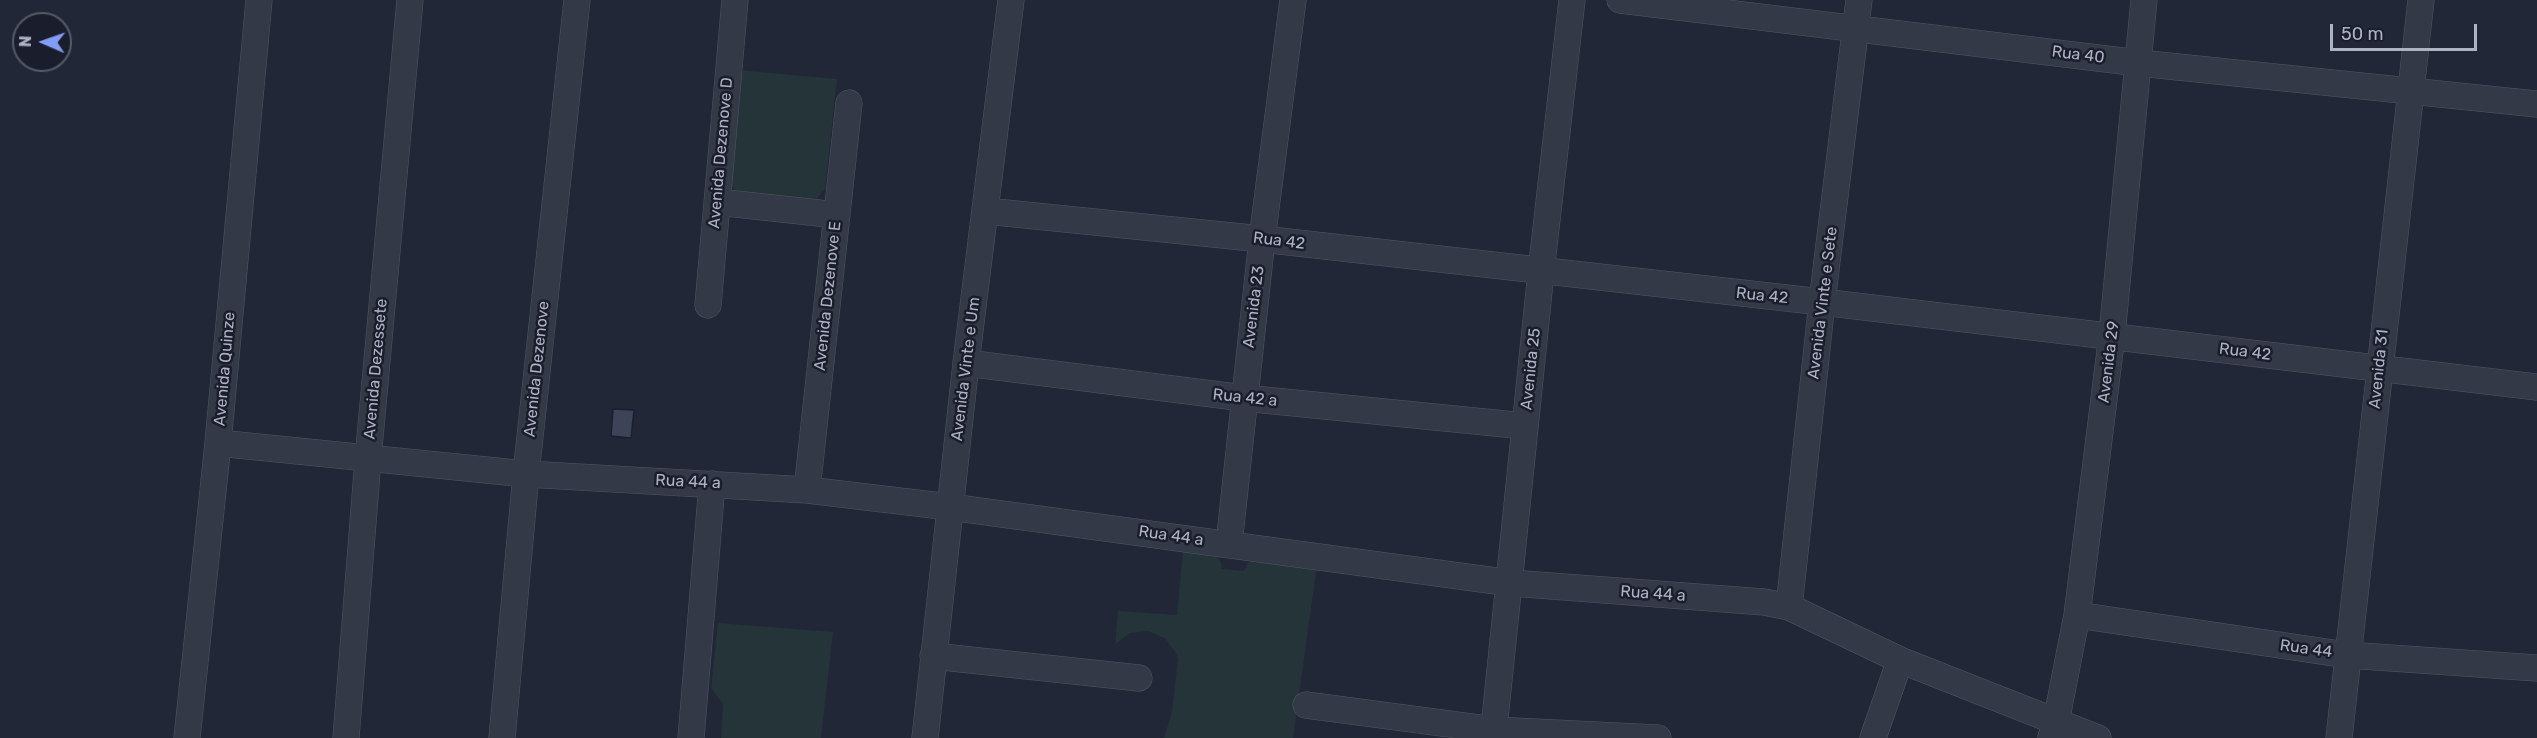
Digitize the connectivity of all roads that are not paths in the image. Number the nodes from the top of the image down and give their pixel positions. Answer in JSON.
{"nodes":[{"id":1,"x":259,"y":0,"type":"edge"},
{"id":2,"x":410,"y":0,"type":"edge"},
{"id":3,"x":577,"y":0,"type":"edge"},
{"id":4,"x":735,"y":0,"type":"edge"},
{"id":5,"x":1011,"y":0,"type":"edge"},
{"id":6,"x":1293,"y":0,"type":"edge"},
{"id":7,"x":1572,"y":0,"type":"edge"},
{"id":8,"x":1620,"y":0,"type":"edge"},
{"id":9,"x":1859,"y":0,"type":"edge"},
{"id":10,"x":2144,"y":0,"type":"edge"},
{"id":11,"x":2421,"y":0,"type":"edge"},
{"id":12,"x":1856,"y":27,"type":"junction"},
{"id":13,"x":2139,"y":63,"type":"junction"},
{"id":14,"x":2410,"y":91,"type":"junction"},
{"id":15,"x":849,"y":103,"type":"dead end"},
{"id":16,"x":2537,"y":104,"type":"edge"},
{"id":17,"x":717,"y":202,"type":"junction"},
{"id":18,"x":986,"y":211,"type":"junction"},
{"id":19,"x":837,"y":215,"type":"junction"},
{"id":20,"x":1262,"y":239,"type":"junction"},
{"id":21,"x":1541,"y":272,"type":"junction"},
{"id":22,"x":1822,"y":302,"type":"junction"},
{"id":23,"x":708,"y":305,"type":"dead end"},
{"id":24,"x":2112,"y":335,"type":"junction"},
{"id":25,"x":966,"y":363,"type":"junction"},
{"id":26,"x":2378,"y":370,"type":"junction"},
{"id":27,"x":2537,"y":387,"type":"edge"},
{"id":28,"x":1244,"y":398,"type":"junction"},
{"id":29,"x":1525,"y":426,"type":"junction"},
{"id":30,"x":218,"y":442,"type":"junction"},
{"id":31,"x":368,"y":459,"type":"junction"},
{"id":32,"x":526,"y":474,"type":"junction"},
{"id":33,"x":712,"y":484,"type":"junction"},
{"id":34,"x":807,"y":490,"type":"junction"},
{"id":35,"x":950,"y":507,"type":"junction"},
{"id":36,"x":1229,"y":544,"type":"junction"},
{"id":37,"x":1511,"y":583,"type":"junction"},
{"id":38,"x":1790,"y":607,"type":"junction"},
{"id":39,"x":2077,"y":615,"type":"junction"},
{"id":40,"x":2347,"y":655,"type":"junction"},
{"id":41,"x":933,"y":656,"type":"junction"},
{"id":42,"x":1900,"y":660,"type":"junction"},
{"id":43,"x":2537,"y":668,"type":"edge"},
{"id":44,"x":1139,"y":678,"type":"dead end"},
{"id":45,"x":1306,"y":705,"type":"dead end"},
{"id":46,"x":2053,"y":730,"type":"edge"},
{"id":47,"x":1494,"y":734,"type":"edge"},
{"id":48,"x":187,"y":738,"type":"edge"},
{"id":49,"x":346,"y":738,"type":"edge"},
{"id":50,"x":502,"y":738,"type":"edge"},
{"id":51,"x":691,"y":738,"type":"edge"},
{"id":52,"x":925,"y":738,"type":"edge"},
{"id":53,"x":1658,"y":738,"type":"edge"},
{"id":54,"x":1873,"y":738,"type":"edge"},
{"id":55,"x":2098,"y":738,"type":"edge"},
{"id":56,"x":2339,"y":738,"type":"edge"}],
"edges":[{"from":1,"to":30,"type":"street","name":"Avenida Quinze"},
{"from":2,"to":31,"type":"street","name":"Avenida Dezessete"},
{"from":3,"to":32,"type":"street","name":"Avenida Dezenove"},
{"from":4,"to":17,"type":"street","name":"Avenida Dezenove D"},
{"from":5,"to":18,"type":"street","name":"Avenida Vinte e Um"},
{"from":6,"to":20,"type":"street","name":"Avenida 23"},
{"from":7,"to":21,"type":"street","name":"Avenida 25"},
{"from":8,"to":12,"type":"street","name":"Rua 40"},
{"from":9,"to":12,"type":"street","name":"Avenida Vinte e Sete"},
{"from":10,"to":13,"type":"street","name":"Avenida 29"},
{"from":11,"to":14,"type":"street","name":"Avenida 31"},
{"from":12,"to":13,"type":"street","name":"Rua 40"},
{"from":12,"to":22,"type":"street","name":"Avenida Vinte e Sete"},
{"from":13,"to":14,"type":"street","name":"Rua 40"},
{"from":13,"to":24,"type":"street","name":"Avenida 29"},
{"from":14,"to":16,"type":"street","name":"Rua 40"},
{"from":14,"to":26,"type":"street","name":"Avenida 31"},
{"from":15,"to":19,"type":"street","name":"Avenida Dezenove E"},
{"from":17,"to":19,"type":"street"},
{"from":17,"to":23,"type":"street","name":"Avenida Dezenove D"},
{"from":18,"to":20,"type":"street","name":"Rua 42"},
{"from":18,"to":25,"type":"street","name":"Avenida Vinte e Um"},
{"from":19,"to":34,"type":"street","name":"Avenida Dezenove E"},
{"from":20,"to":21,"type":"street","name":"Rua 42"},
{"from":20,"to":28,"type":"street","name":"Avenida 23"},
{"from":21,"to":22,"type":"street","name":"Rua 42"},
{"from":21,"to":29,"type":"street","name":"Avenida 25"},
{"from":22,"to":24,"type":"street","name":"Rua 42"},
{"from":22,"to":38,"type":"street","name":"Avenida Vinte e Sete"},
{"from":24,"to":26,"type":"street","name":"Rua 42"},
{"from":24,"to":39,"type":"street","name":"Avenida 29"},
{"from":25,"to":28,"type":"street","name":"Rua 42 a"},
{"from":25,"to":35,"type":"street","name":"Avenida Vinte e Um"},
{"from":26,"to":27,"type":"street","name":"Rua 42"},
{"from":26,"to":40,"type":"street","name":"Avenida 31"},
{"from":28,"to":29,"type":"street","name":"Rua 42 a"},
{"from":28,"to":36,"type":"street","name":"Avenida 23"},
{"from":29,"to":37,"type":"street","name":"Avenida 25"},
{"from":30,"to":31,"type":"street","name":"Rua 44 a"},
{"from":30,"to":48,"type":"street","name":"Avenida Quinze"},
{"from":31,"to":32,"type":"street","name":"Rua 44 a"},
{"from":31,"to":49,"type":"street","name":"Avenida Dezessete"},
{"from":32,"to":33,"type":"street","name":"Rua 44 a"},
{"from":32,"to":50,"type":"street","name":"Avenida Dezenove"},
{"from":33,"to":34,"type":"street","name":"Rua 44 a"},
{"from":33,"to":51,"type":"street"},
{"from":34,"to":35,"type":"street","name":"Rua 44 a"},
{"from":35,"to":36,"type":"street","name":"Rua 44 a"},
{"from":35,"to":41,"type":"street","name":"Avenida Vinte e Um"},
{"from":36,"to":37,"type":"street","name":"Rua 44 a"},
{"from":37,"to":38,"type":"street","name":"Rua 44 a"},
{"from":37,"to":47,"type":"street","name":"Avenida 25"},
{"from":38,"to":42,"type":"street","name":"Rua 44 a"},
{"from":39,"to":40,"type":"street","name":"Rua 44"},
{"from":39,"to":46,"type":"street","name":"Avenida 29"},
{"from":40,"to":43,"type":"street","name":"Rua 44"},
{"from":40,"to":56,"type":"street","name":"Avenida 31"},
{"from":41,"to":44,"type":"street"},
{"from":41,"to":52,"type":"street","name":"Avenida Vinte e Um"},
{"from":42,"to":46,"type":"street","name":"Rua 44 a"},
{"from":42,"to":54,"type":"street"},
{"from":45,"to":47,"type":"street"},
{"from":46,"to":55,"type":"street","name":"Rua 44 a"},
{"from":47,"to":53,"type":"street"}]}
